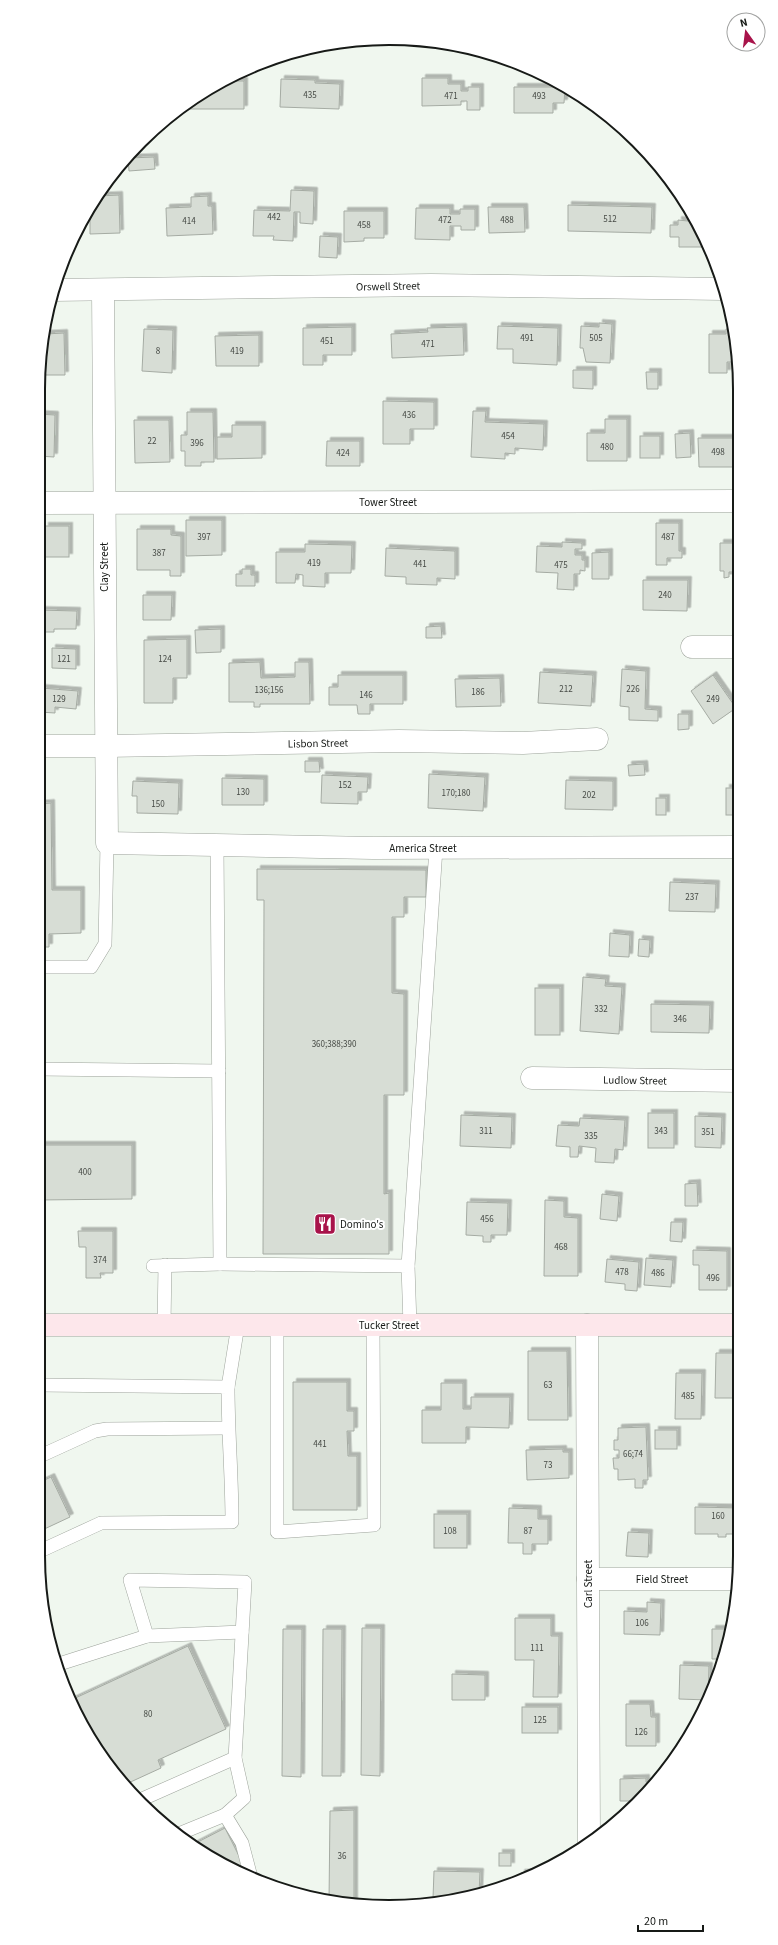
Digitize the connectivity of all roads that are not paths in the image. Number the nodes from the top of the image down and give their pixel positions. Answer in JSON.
{"nodes":[{"id":1,"x":718,"y":289,"type":"edge"},
{"id":2,"x":60,"y":290,"type":"edge"},
{"id":3,"x":103,"y":290,"type":"junction"},
{"id":4,"x":733,"y":501,"type":"edge"},
{"id":5,"x":45,"y":502,"type":"edge"},
{"id":6,"x":104,"y":502,"type":"junction"},
{"id":7,"x":692,"y":647,"type":"dead end"},
{"id":8,"x":733,"y":647,"type":"edge"},
{"id":9,"x":597,"y":739,"type":"dead end"},
{"id":10,"x":45,"y":746,"type":"edge"},
{"id":11,"x":105,"y":746,"type":"junction"},
{"id":12,"x":107,"y":843,"type":"junction"},
{"id":13,"x":217,"y":845,"type":"junction"},
{"id":14,"x":733,"y":847,"type":"edge"},
{"id":15,"x":436,"y":848,"type":"junction"},
{"id":16,"x":45,"y":967,"type":"edge"},
{"id":17,"x":45,"y":1069,"type":"edge"},
{"id":18,"x":219,"y":1071,"type":"junction"},
{"id":19,"x":532,"y":1078,"type":"dead end"},
{"id":20,"x":733,"y":1081,"type":"edge"},
{"id":21,"x":220,"y":1264,"type":"junction"},
{"id":22,"x":408,"y":1266,"type":"junction"},
{"id":23,"x":45,"y":1325,"type":"edge"},
{"id":24,"x":164,"y":1325,"type":"junction"},
{"id":25,"x":238,"y":1325,"type":"junction"},
{"id":26,"x":277,"y":1325,"type":"junction"},
{"id":27,"x":373,"y":1325,"type":"junction"},
{"id":28,"x":410,"y":1325,"type":"junction"},
{"id":29,"x":587,"y":1325,"type":"junction"},
{"id":30,"x":733,"y":1325,"type":"edge"},
{"id":31,"x":45,"y":1385,"type":"edge"},
{"id":32,"x":228,"y":1387,"type":"junction"},
{"id":33,"x":228,"y":1428,"type":"junction"},
{"id":34,"x":45,"y":1454,"type":"edge"},
{"id":35,"x":45,"y":1549,"type":"edge"},
{"id":36,"x":588,"y":1579,"type":"junction"},
{"id":37,"x":732,"y":1579,"type":"edge"},
{"id":38,"x":242,"y":1632,"type":"junction"},
{"id":39,"x":147,"y":1636,"type":"junction"},
{"id":40,"x":62,"y":1663,"type":"edge"},
{"id":41,"x":235,"y":1758,"type":"junction"},
{"id":42,"x":145,"y":1798,"type":"edge"},
{"id":43,"x":225,"y":1815,"type":"junction"},
{"id":44,"x":184,"y":1832,"type":"edge"},
{"id":45,"x":594,"y":1832,"type":"edge"},
{"id":46,"x":249,"y":1871,"type":"edge"}],
"edges":[{"from":1,"to":3,"type":"street","name":"Orswell Street"},
{"from":2,"to":3,"type":"street","name":"Orswell Street"},
{"from":3,"to":6,"type":"street","name":"Clay Street"},
{"from":4,"to":6,"type":"street","name":"Tower Street"},
{"from":5,"to":6,"type":"street","name":"Tower Street"},
{"from":6,"to":11,"type":"street","name":"Clay Street"},
{"from":7,"to":8,"type":"street"},
{"from":9,"to":11,"type":"street","name":"Lisbon Street"},
{"from":10,"to":11,"type":"street","name":"Lisbon Street"},
{"from":11,"to":12,"type":"street","name":"Clay Street"},
{"from":12,"to":13,"type":"street","name":"America Street"},
{"from":12,"to":16,"type":"lane"},
{"from":13,"to":15,"type":"street","name":"America Street"},
{"from":13,"to":18,"type":"lane"},
{"from":14,"to":15,"type":"street","name":"America Street"},
{"from":15,"to":22,"type":"lane"},
{"from":17,"to":18,"type":"lane"},
{"from":18,"to":21,"type":"lane"},
{"from":19,"to":20,"type":"street","name":"Ludlow Street"},
{"from":21,"to":22,"type":"lane"},
{"from":21,"to":24,"type":"lane"},
{"from":22,"to":28,"type":"lane"},
{"from":23,"to":24,"type":"street","name":"Tucker Street"},
{"from":24,"to":25,"type":"street","name":"Tucker Street"},
{"from":25,"to":26,"type":"street","name":"Tucker Street"},
{"from":25,"to":32,"type":"lane"},
{"from":26,"to":27,"type":"street","name":"Tucker Street"},
{"from":26,"to":27,"type":"lane"},
{"from":27,"to":28,"type":"street","name":"Tucker Street"},
{"from":28,"to":29,"type":"street","name":"Tucker Street"},
{"from":29,"to":30,"type":"street","name":"Tucker Street"},
{"from":29,"to":36,"type":"street","name":"Carl Street"},
{"from":31,"to":32,"type":"lane"},
{"from":32,"to":33,"type":"lane"},
{"from":33,"to":34,"type":"lane"},
{"from":33,"to":35,"type":"lane"},
{"from":36,"to":37,"type":"street","name":"Field Street"},
{"from":36,"to":45,"type":"street","name":"Carl Street"},
{"from":38,"to":39,"type":"lane"},
{"from":38,"to":39,"type":"lane"},
{"from":38,"to":41,"type":"lane"},
{"from":39,"to":40,"type":"lane"},
{"from":41,"to":42,"type":"lane"},
{"from":41,"to":43,"type":"lane"},
{"from":43,"to":44,"type":"lane"},
{"from":43,"to":46,"type":"lane"}]}
